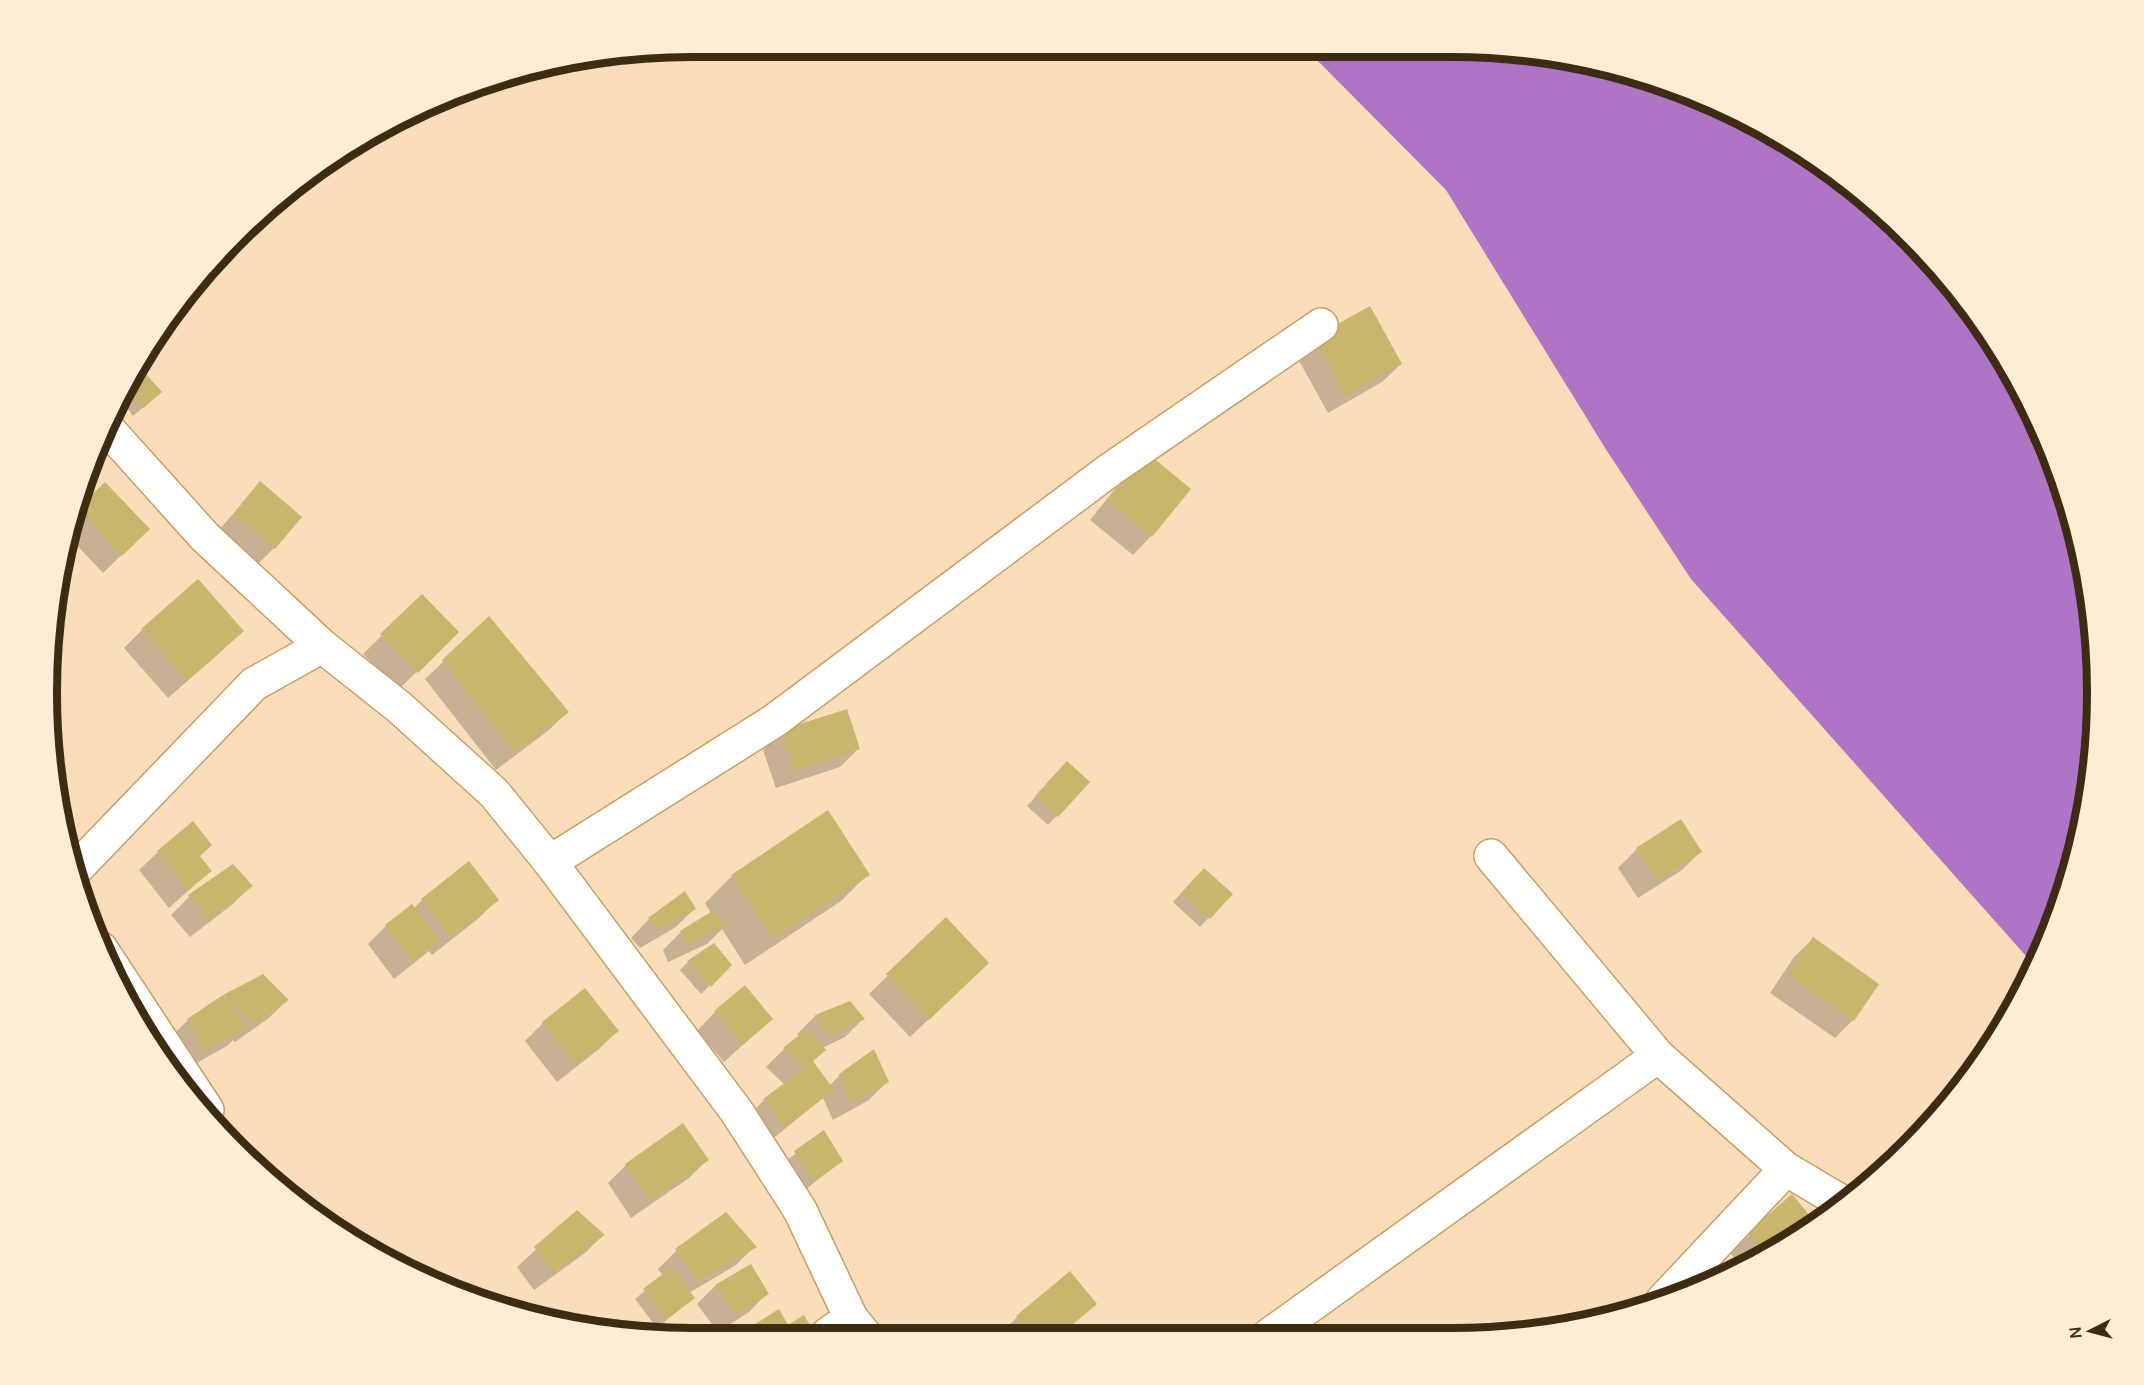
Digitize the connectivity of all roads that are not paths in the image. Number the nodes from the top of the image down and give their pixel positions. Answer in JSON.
{"nodes":[{"id":1,"x":1322,"y":325,"type":"dead end"},
{"id":2,"x":112,"y":434,"type":"edge"},
{"id":3,"x":322,"y":646,"type":"junction"},
{"id":4,"x":1491,"y":856,"type":"dead end"},
{"id":5,"x":550,"y":862,"type":"junction"},
{"id":6,"x":81,"y":864,"type":"edge"},
{"id":7,"x":153,"y":1028,"type":"edge"},
{"id":8,"x":1658,"y":1056,"type":"junction"},
{"id":9,"x":173,"y":1059,"type":"edge"},
{"id":10,"x":1786,"y":1169,"type":"junction"},
{"id":11,"x":1836,"y":1199,"type":"edge"},
{"id":12,"x":1674,"y":1288,"type":"edge"},
{"id":13,"x":848,"y":1328,"type":"edge"},
{"id":14,"x":1279,"y":1328,"type":"edge"}],
"edges":[{"from":1,"to":5,"type":"street"},
{"from":2,"to":3,"type":"street"},
{"from":3,"to":5,"type":"street"},
{"from":3,"to":6,"type":"street"},
{"from":4,"to":8,"type":"street"},
{"from":5,"to":13,"type":"street"},
{"from":7,"to":9,"type":"street"},
{"from":8,"to":10,"type":"street"},
{"from":8,"to":14,"type":"street"},
{"from":10,"to":11,"type":"street"},
{"from":10,"to":12,"type":"street"}]}
